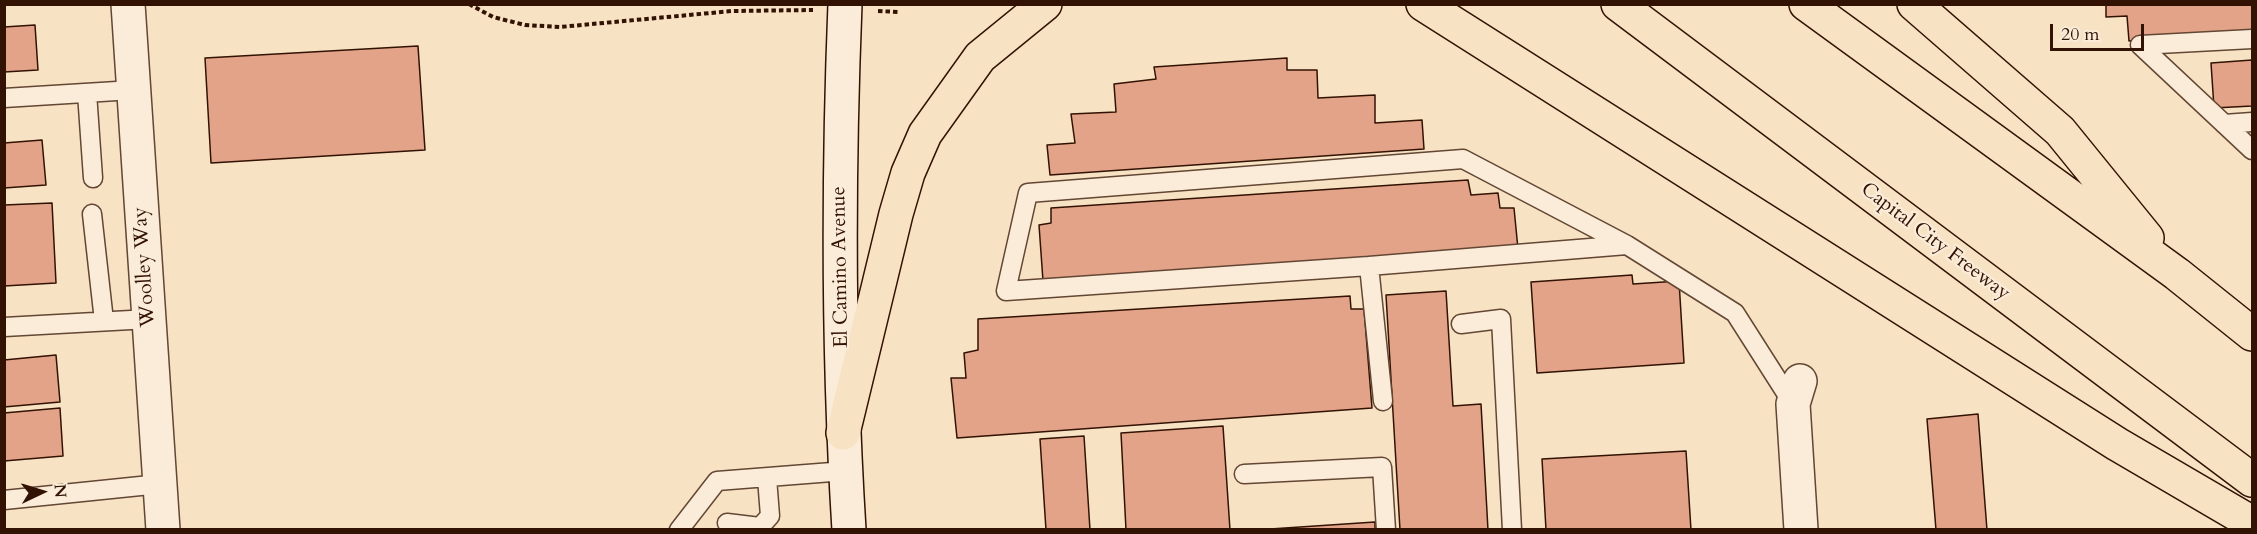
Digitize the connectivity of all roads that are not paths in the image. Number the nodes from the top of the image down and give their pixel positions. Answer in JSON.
{"nodes":[{"id":1,"x":128,"y":4,"type":"edge"},
{"id":2,"x":1045,"y":4,"type":"edge"},
{"id":3,"x":1423,"y":4,"type":"edge"},
{"id":4,"x":1618,"y":4,"type":"edge"},
{"id":5,"x":1806,"y":4,"type":"edge"},
{"id":6,"x":1914,"y":4,"type":"edge"},
{"id":7,"x":845,"y":8,"type":"edge"},
{"id":8,"x":2253,"y":39,"type":"edge"},
{"id":9,"x":133,"y":90,"type":"junction"},
{"id":10,"x":87,"y":93,"type":"junction"},
{"id":11,"x":4,"y":98,"type":"edge"},
{"id":12,"x":2253,"y":122,"type":"edge"},
{"id":13,"x":2224,"y":124,"type":"junction"},
{"id":14,"x":2253,"y":150,"type":"edge"},
{"id":15,"x":93,"y":178,"type":"dead end"},
{"id":16,"x":92,"y":214,"type":"dead end"},
{"id":17,"x":1627,"y":245,"type":"junction"},
{"id":18,"x":1369,"y":266,"type":"junction"},
{"id":19,"x":2177,"y":274,"type":"junction"},
{"id":20,"x":149,"y":319,"type":"junction"},
{"id":21,"x":104,"y":321,"type":"junction"},
{"id":22,"x":1461,"y":324,"type":"dead end"},
{"id":23,"x":4,"y":327,"type":"edge"},
{"id":24,"x":2253,"y":334,"type":"edge"},
{"id":25,"x":1796,"y":392,"type":"joint"},
{"id":26,"x":1383,"y":401,"type":"dead end"},
{"id":27,"x":843,"y":433,"type":"junction"},
{"id":28,"x":845,"y":471,"type":"junction"},
{"id":29,"x":1244,"y":474,"type":"dead end"},
{"id":30,"x":767,"y":478,"type":"junction"},
{"id":31,"x":2253,"y":480,"type":"edge"},
{"id":32,"x":160,"y":484,"type":"junction"},
{"id":33,"x":4,"y":500,"type":"edge"},
{"id":34,"x":727,"y":523,"type":"dead end"},
{"id":35,"x":2253,"y":523,"type":"edge"},
{"id":36,"x":760,"y":529,"type":"edge"},
{"id":37,"x":164,"y":530,"type":"edge"},
{"id":38,"x":679,"y":530,"type":"edge"},
{"id":39,"x":849,"y":530,"type":"edge"},
{"id":40,"x":1386,"y":530,"type":"edge"},
{"id":41,"x":1512,"y":530,"type":"edge"},
{"id":42,"x":1801,"y":530,"type":"edge"}],
"edges":[{"from":1,"to":9,"type":"street","name":"Woolley Way"},
{"from":2,"to":27,"type":"highway"},
{"from":3,"to":35,"type":"highway"},
{"from":4,"to":31,"type":"highway","name":"Capital City Freeway"},
{"from":5,"to":19,"type":"highway"},
{"from":6,"to":19,"type":"highway"},
{"from":7,"to":27,"type":"street","name":"El Camino Avenue"},
{"from":8,"to":13,"type":"lane"},
{"from":9,"to":10,"type":"lane"},
{"from":9,"to":20,"type":"street","name":"Woolley Way"},
{"from":10,"to":11,"type":"lane"},
{"from":10,"to":15,"type":"lane"},
{"from":12,"to":13,"type":"lane"},
{"from":13,"to":14,"type":"lane"},
{"from":16,"to":21,"type":"lane"},
{"from":17,"to":18,"type":"lane"},
{"from":17,"to":18,"type":"lane"},
{"from":17,"to":25,"type":"lane"},
{"from":18,"to":26,"type":"lane"},
{"from":19,"to":24,"type":"highway"},
{"from":20,"to":21,"type":"lane"},
{"from":20,"to":32,"type":"street","name":"Woolley Way"},
{"from":21,"to":23,"type":"lane"},
{"from":22,"to":41,"type":"lane"},
{"from":25,"to":42,"type":"street"},
{"from":27,"to":28,"type":"street","name":"El Camino Avenue"},
{"from":28,"to":30,"type":"lane"},
{"from":28,"to":39,"type":"street","name":"El Camino Avenue"},
{"from":29,"to":40,"type":"lane"},
{"from":30,"to":36,"type":"lane"},
{"from":30,"to":38,"type":"lane"},
{"from":32,"to":33,"type":"lane"},
{"from":32,"to":37,"type":"street","name":"Woolley Way"},
{"from":34,"to":36,"type":"lane"}]}
